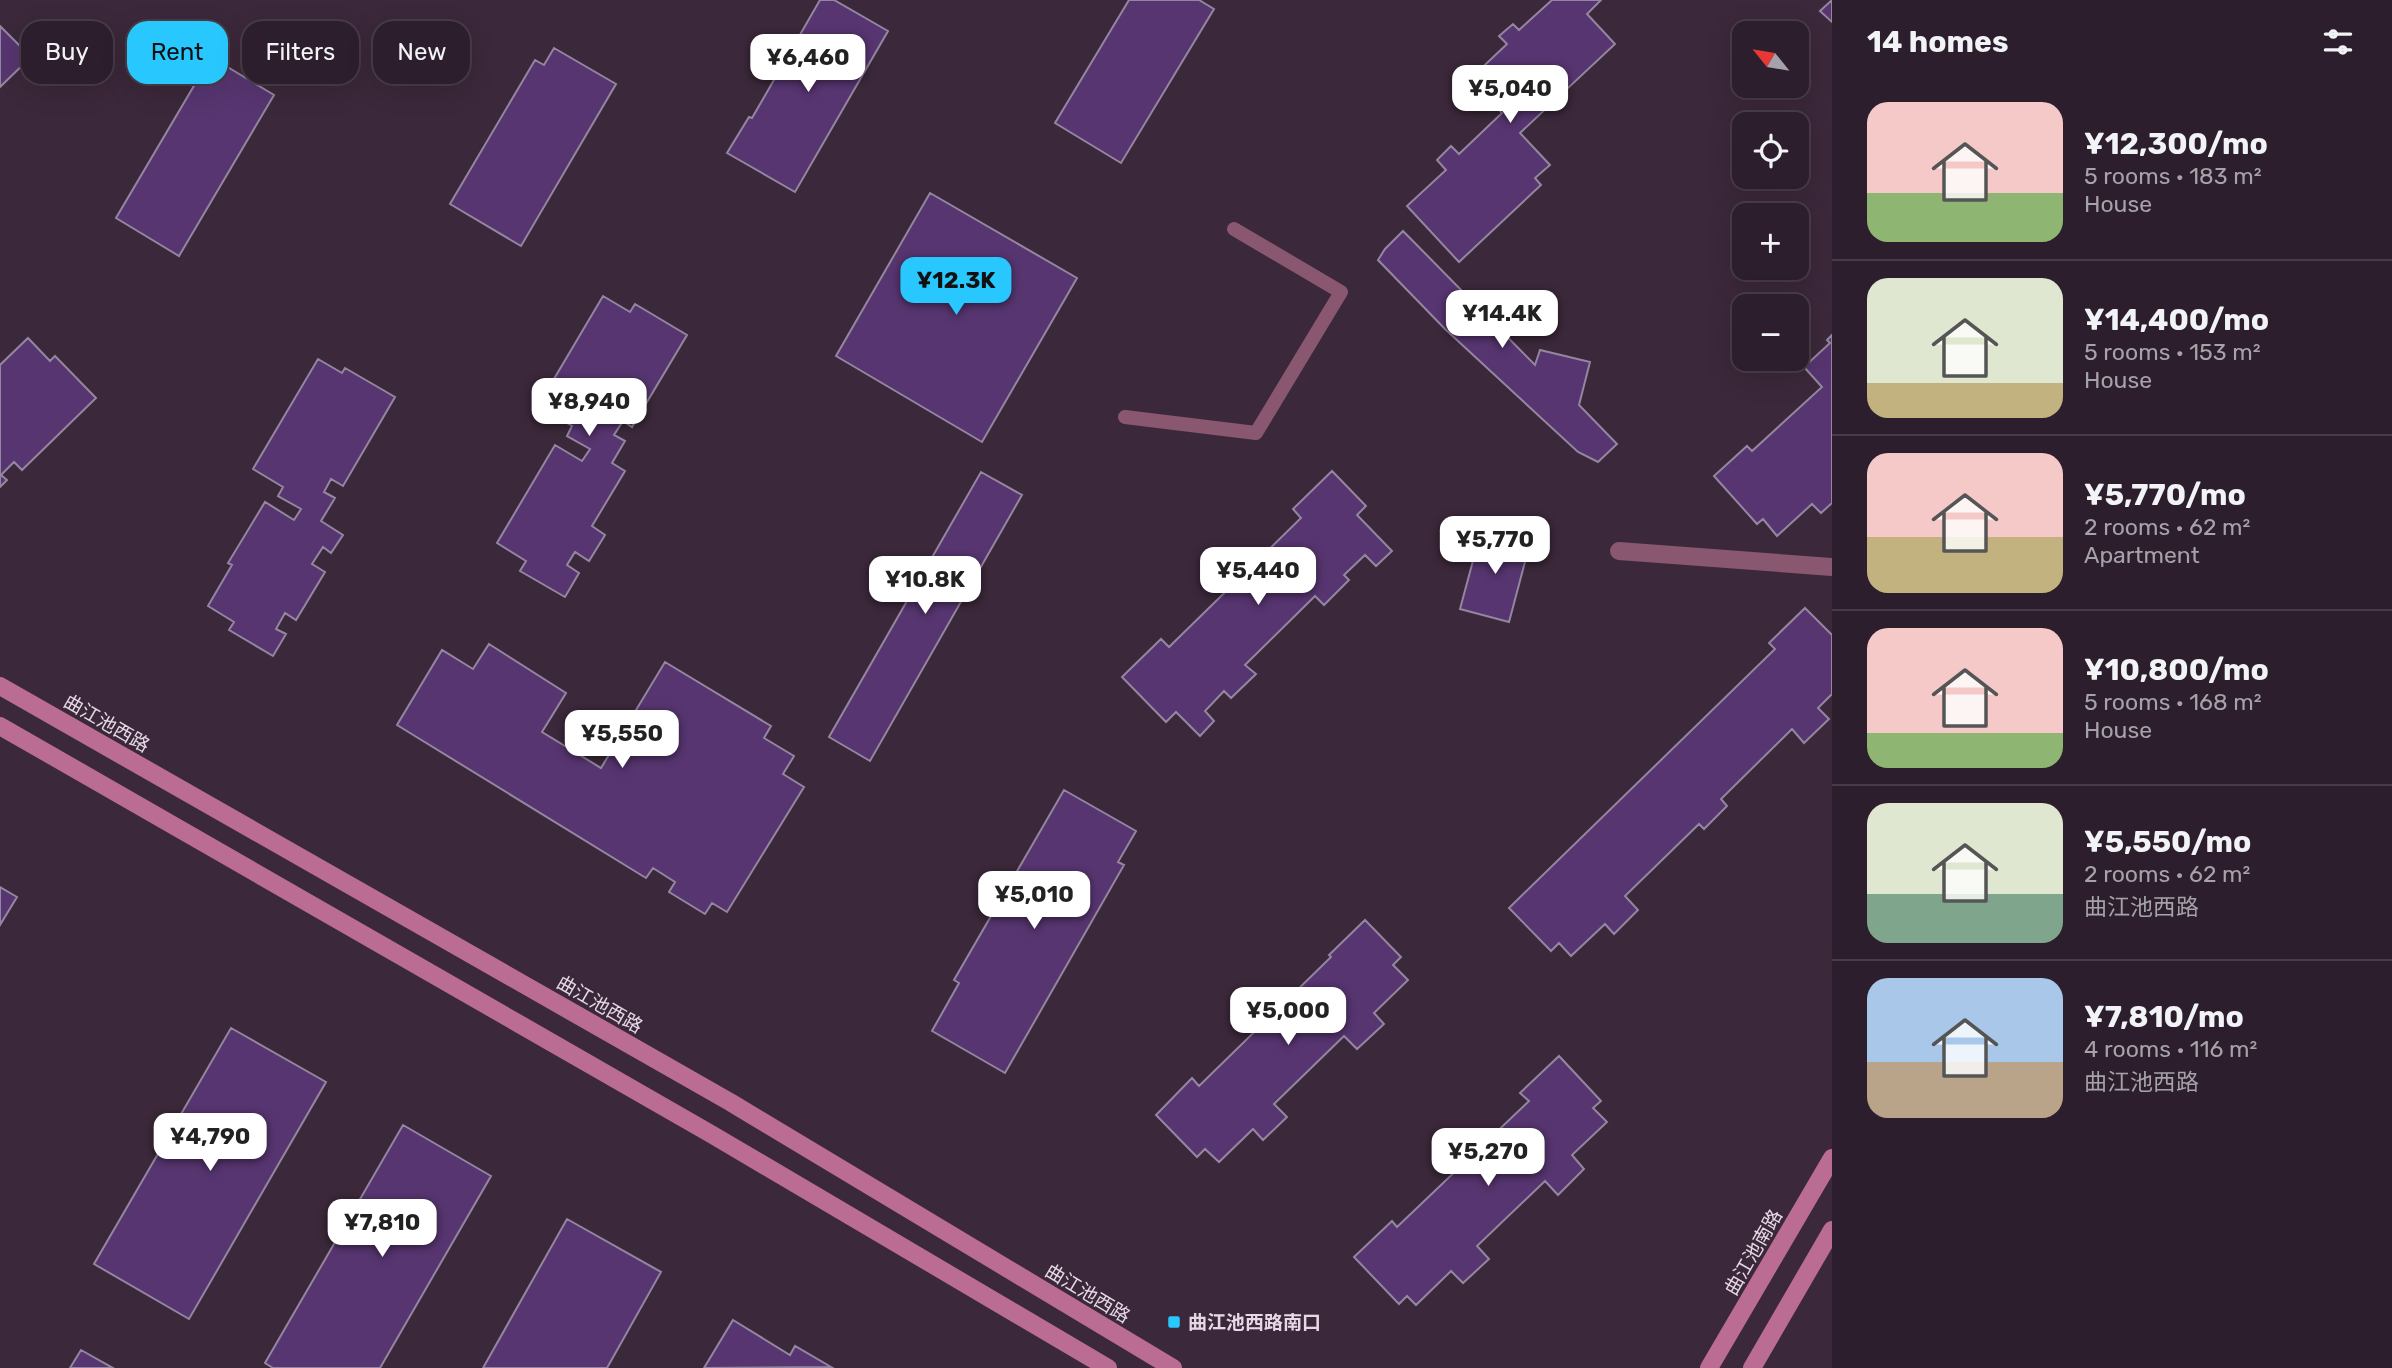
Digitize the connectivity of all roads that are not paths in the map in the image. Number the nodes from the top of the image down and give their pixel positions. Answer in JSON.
{"nodes":[{"id":1,"x":1234,"y":229,"type":"dead end"},
{"id":2,"x":1125,"y":417,"type":"dead end"},
{"id":3,"x":1619,"y":551,"type":"dead end"},
{"id":4,"x":1832,"y":567,"type":"edge"},
{"id":5,"x":0,"y":687,"type":"edge"},
{"id":6,"x":0,"y":726,"type":"edge"},
{"id":7,"x":1832,"y":1158,"type":"edge"},
{"id":8,"x":1832,"y":1230,"type":"edge"},
{"id":9,"x":1108,"y":1368,"type":"edge"},
{"id":10,"x":1173,"y":1368,"type":"edge"},
{"id":11,"x":1709,"y":1368,"type":"edge"},
{"id":12,"x":1752,"y":1368,"type":"edge"}],
"edges":[{"from":1,"to":2,"type":"lane"},
{"from":3,"to":4,"type":"street"},
{"from":5,"to":10,"type":"street","name":"曲江池西路"},
{"from":6,"to":9,"type":"street"},
{"from":7,"to":11,"type":"street","name":"曲江池南路"},
{"from":8,"to":12,"type":"street"}]}
